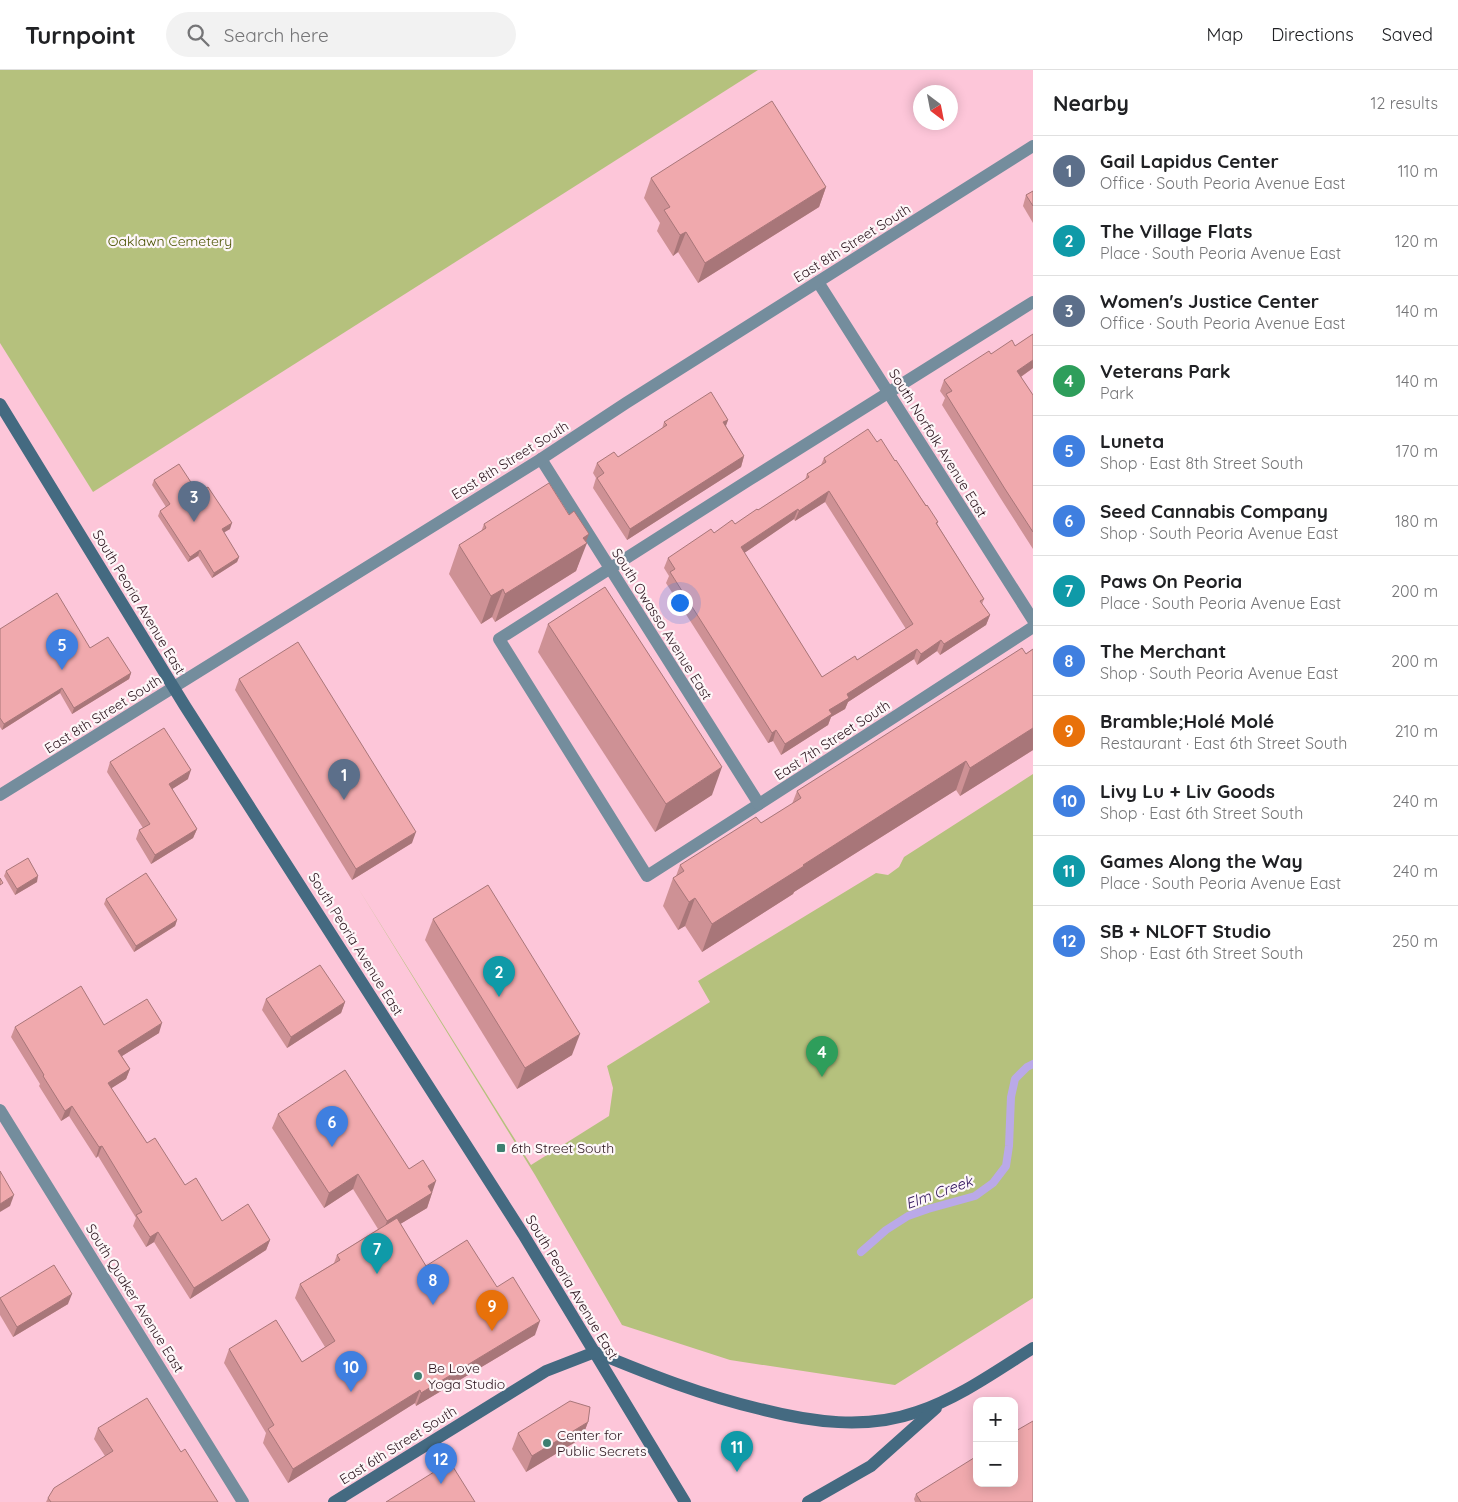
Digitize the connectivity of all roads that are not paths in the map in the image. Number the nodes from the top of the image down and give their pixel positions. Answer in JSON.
{"nodes":[{"id":1,"x":1033,"y":146,"type":"edge"},
{"id":2,"x":818,"y":282,"type":"junction"},
{"id":3,"x":1033,"y":302,"type":"edge"},
{"id":4,"x":889,"y":393,"type":"junction"},
{"id":5,"x":0,"y":404,"type":"edge"},
{"id":6,"x":541,"y":459,"type":"junction"},
{"id":7,"x":610,"y":569,"type":"junction"},
{"id":8,"x":1033,"y":620,"type":"edge"},
{"id":9,"x":1033,"y":627,"type":"edge"},
{"id":10,"x":174,"y":687,"type":"junction"},
{"id":11,"x":0,"y":795,"type":"edge"},
{"id":12,"x":759,"y":804,"type":"junction"},
{"id":13,"x":0,"y":1110,"type":"edge"},
{"id":14,"x":1033,"y":1348,"type":"edge"},
{"id":15,"x":595,"y":1352,"type":"junction"},
{"id":16,"x":942,"y":1403,"type":"junction"},
{"id":17,"x":243,"y":1502,"type":"edge"},
{"id":18,"x":334,"y":1502,"type":"edge"},
{"id":19,"x":685,"y":1502,"type":"edge"},
{"id":20,"x":808,"y":1502,"type":"edge"}],
"edges":[{"from":1,"to":2,"type":"street","name":"East 8th Street South"},
{"from":2,"to":4,"type":"street","name":"South Norfolk Avenue East"},
{"from":2,"to":6,"type":"street","name":"East 8th Street South"},
{"from":3,"to":4,"type":"street"},
{"from":4,"to":7,"type":"street"},
{"from":4,"to":8,"type":"street","name":"South Norfolk Avenue East"},
{"from":5,"to":10,"type":"main road","name":"South Peoria Avenue East"},
{"from":6,"to":7,"type":"street","name":"South Owasso Avenue East"},
{"from":6,"to":10,"type":"street","name":"East 8th Street South"},
{"from":7,"to":12,"type":"street","name":"South Owasso Avenue East"},
{"from":7,"to":12,"type":"street","name":"East 7th Street South"},
{"from":9,"to":12,"type":"street","name":"East 7th Street South"},
{"from":10,"to":11,"type":"street","name":"East 8th Street South"},
{"from":10,"to":15,"type":"main road","name":"South Peoria Avenue East"},
{"from":13,"to":17,"type":"street","name":"South Quaker Avenue East"},
{"from":14,"to":16,"type":"main road"},
{"from":15,"to":16,"type":"main road"},
{"from":15,"to":18,"type":"main road","name":"East 6th Street South"},
{"from":15,"to":19,"type":"main road","name":"South Peoria Avenue East"},
{"from":16,"to":20,"type":"main road"}]}
